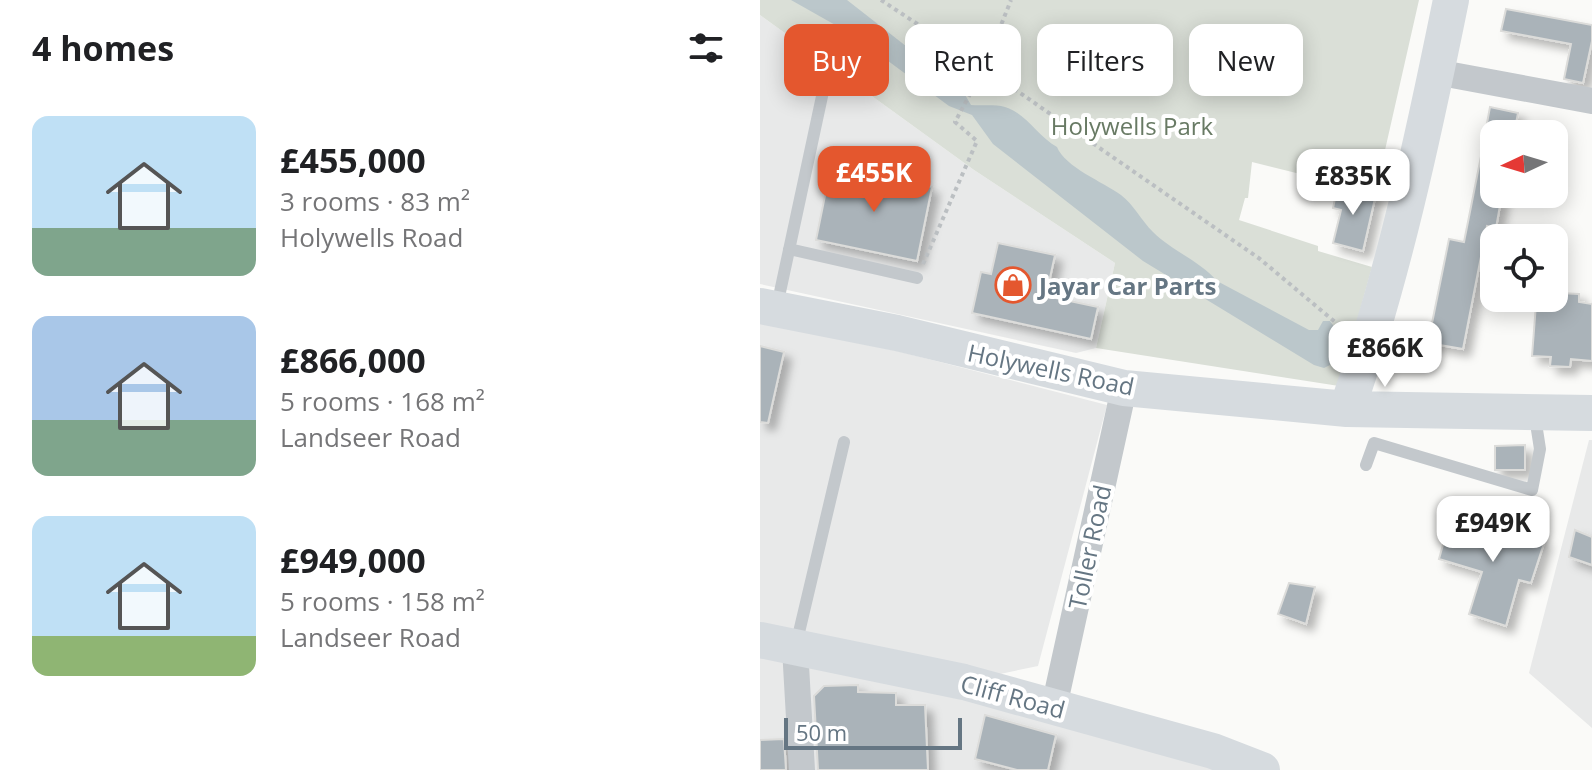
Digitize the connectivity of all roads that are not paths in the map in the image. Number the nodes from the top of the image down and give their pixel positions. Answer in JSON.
{"nodes":[{"id":1,"x":1451,"y":0,"type":"edge"},
{"id":2,"x":1436,"y":72,"type":"junction"},
{"id":3,"x":822,"y":96,"type":"edge"},
{"id":4,"x":1592,"y":101,"type":"edge"},
{"id":5,"x":789,"y":249,"type":"junction"},
{"id":6,"x":917,"y":278,"type":"road end"},
{"id":7,"x":768,"y":307,"type":"edge"},
{"id":8,"x":1124,"y":388,"type":"junction"},
{"id":9,"x":1347,"y":409,"type":"junction"},
{"id":10,"x":1592,"y":413,"type":"edge"},
{"id":11,"x":1535,"y":414,"type":"junction"},
{"id":12,"x":844,"y":442,"type":"dead end"},
{"id":13,"x":1366,"y":465,"type":"dead end"},
{"id":14,"x":760,"y":640,"type":"edge"},
{"id":15,"x":795,"y":648,"type":"junction"},
{"id":16,"x":1054,"y":707,"type":"junction"},
{"id":17,"x":802,"y":770,"type":"edge"},
{"id":18,"x":1262,"y":770,"type":"edge"}],
"edges":[{"from":1,"to":2,"type":"street"},
{"from":2,"to":4,"type":"street"},
{"from":2,"to":9,"type":"street"},
{"from":3,"to":5,"type":"lane"},
{"from":5,"to":6,"type":"lane"},
{"from":5,"to":7,"type":"lane"},
{"from":7,"to":8,"type":"street","name":"Holywells Road"},
{"from":8,"to":9,"type":"street","name":"Holywells Road"},
{"from":8,"to":16,"type":"street","name":"Toller Road"},
{"from":9,"to":11,"type":"street","name":"Holywells Road"},
{"from":10,"to":11,"type":"street","name":"Holywells Road"},
{"from":11,"to":13,"type":"lane"},
{"from":12,"to":15,"type":"lane"},
{"from":14,"to":15,"type":"street","name":"Cliff Road"},
{"from":15,"to":16,"type":"street","name":"Cliff Road"},
{"from":15,"to":17,"type":"street"},
{"from":16,"to":18,"type":"street","name":"Cliff Road"}]}
